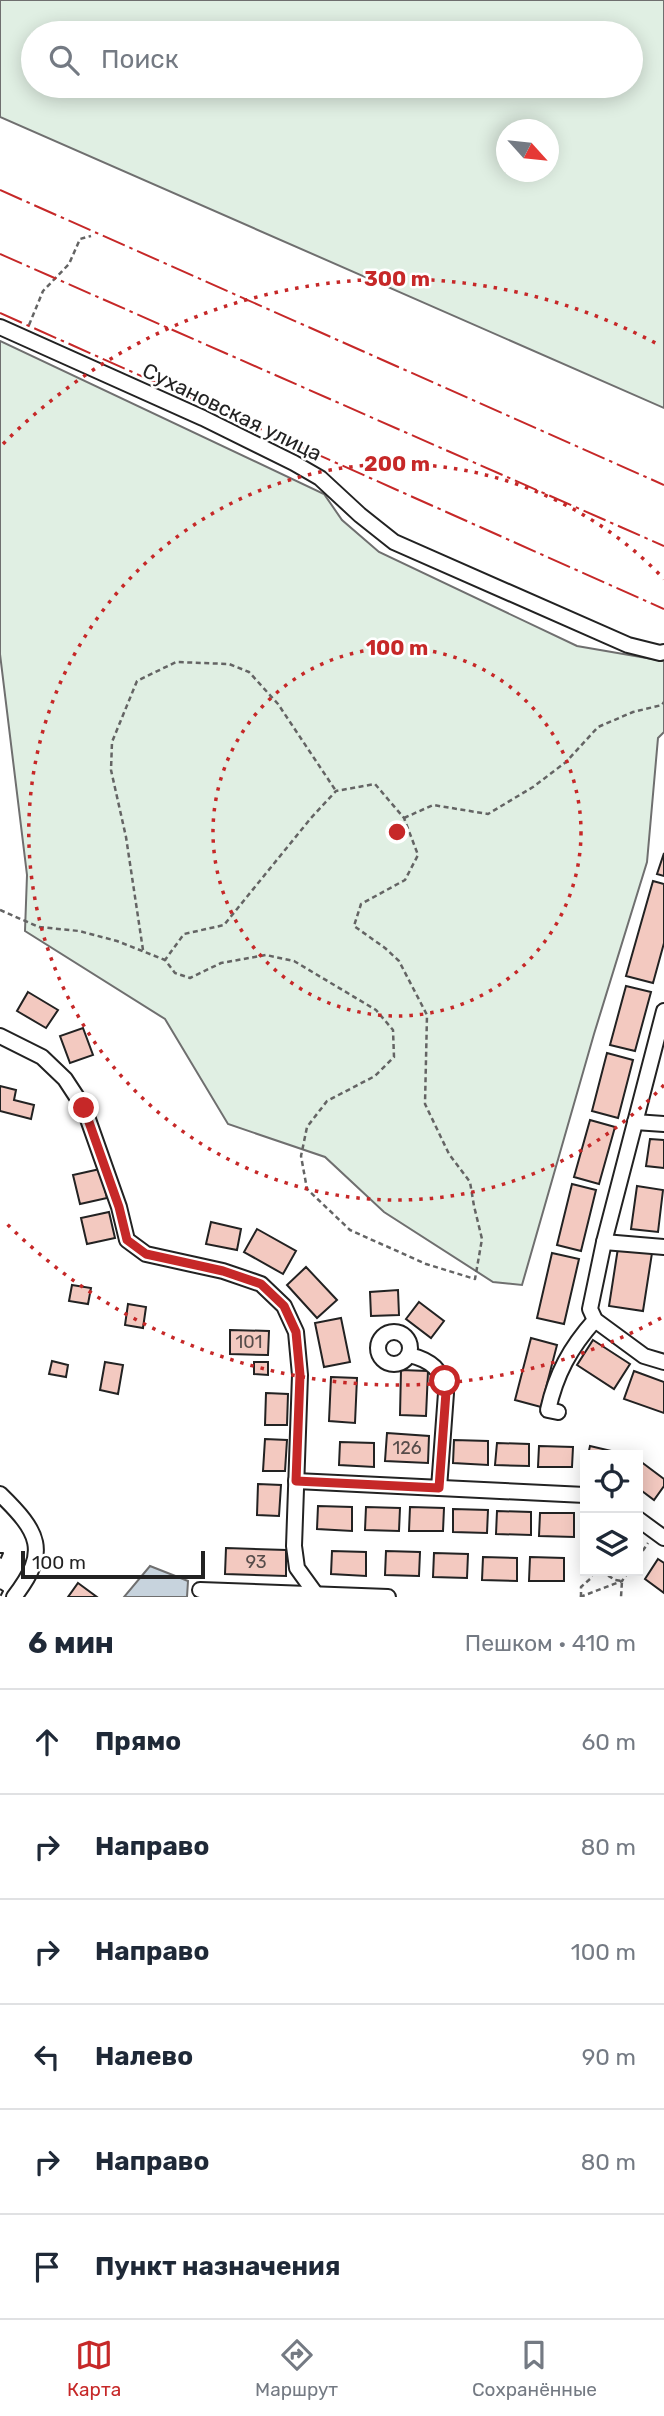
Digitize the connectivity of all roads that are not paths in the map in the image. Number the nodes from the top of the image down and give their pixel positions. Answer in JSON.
{"nodes":[{"id":1,"x":0,"y":327,"type":"edge"},
{"id":2,"x":664,"y":652,"type":"edge"},
{"id":3,"x":664,"y":1011,"type":"edge"},
{"id":4,"x":0,"y":1036,"type":"edge"},
{"id":5,"x":635,"y":1122,"type":"junction"},
{"id":6,"x":664,"y":1124,"type":"edge"},
{"id":7,"x":604,"y":1242,"type":"junction"},
{"id":8,"x":664,"y":1247,"type":"edge"},
{"id":9,"x":595,"y":1320,"type":"junction"},
{"id":10,"x":409,"y":1355,"type":"dead end"},
{"id":11,"x":664,"y":1362,"type":"edge"},
{"id":12,"x":558,"y":1412,"type":"dead end"},
{"id":13,"x":296,"y":1481,"type":"junction"},
{"id":14,"x":439,"y":1488,"type":"junction"},
{"id":15,"x":0,"y":1494,"type":"edge"},
{"id":16,"x":580,"y":1495,"type":"edge"},
{"id":17,"x":643,"y":1523,"type":"edge"},
{"id":18,"x":660,"y":1535,"type":"edge"},
{"id":19,"x":200,"y":1590,"type":"dead end"},
{"id":20,"x":317,"y":1596,"type":"edge"},
{"id":21,"x":14,"y":1597,"type":"edge"},
{"id":22,"x":388,"y":1597,"type":"edge"}],
"edges":[{"from":1,"to":2,"type":"street","name":"Сухановская улица"},
{"from":3,"to":5,"type":"street"},
{"from":4,"to":13,"type":"street"},
{"from":5,"to":6,"type":"street"},
{"from":5,"to":7,"type":"street"},
{"from":7,"to":8,"type":"street"},
{"from":7,"to":9,"type":"street"},
{"from":9,"to":11,"type":"street"},
{"from":9,"to":12,"type":"street"},
{"from":10,"to":14,"type":"street"},
{"from":13,"to":14,"type":"street"},
{"from":13,"to":20,"type":"street"},
{"from":14,"to":16,"type":"street"},
{"from":15,"to":21,"type":"street"},
{"from":17,"to":18,"type":"street"},
{"from":19,"to":20,"type":"street"},
{"from":20,"to":22,"type":"street"}]}
